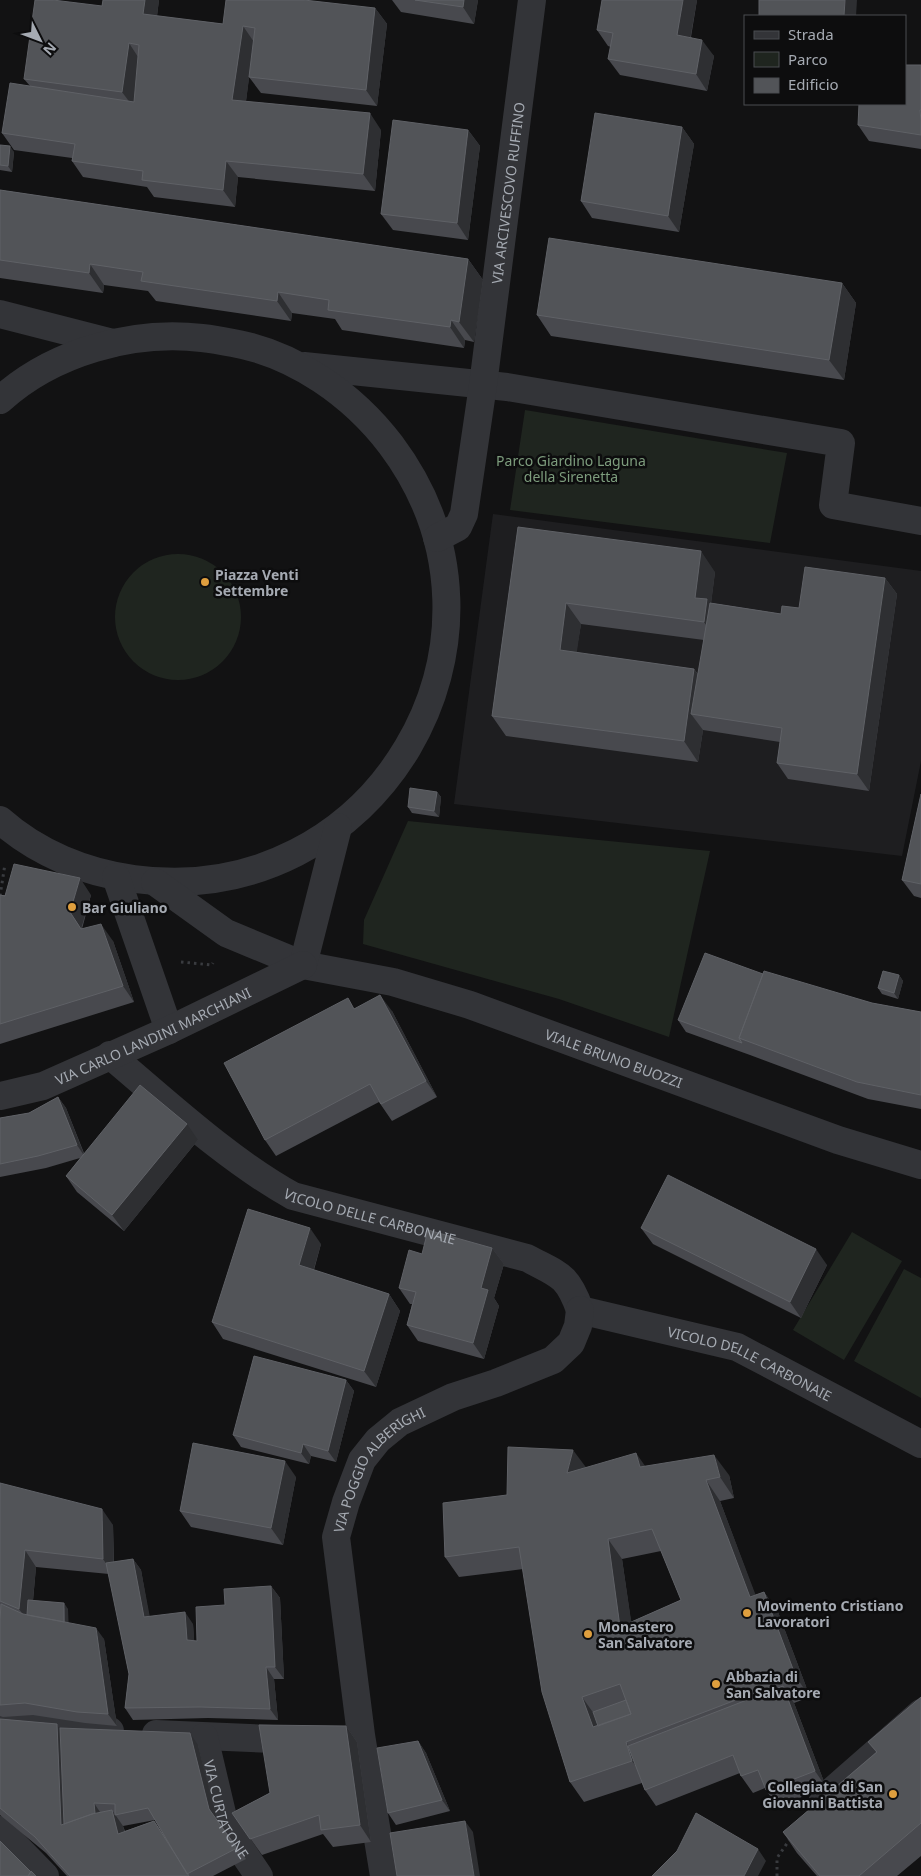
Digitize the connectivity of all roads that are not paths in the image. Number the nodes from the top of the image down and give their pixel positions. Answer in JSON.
{"nodes":[{"id":1,"x":532,"y":0,"type":"edge"},
{"id":2,"x":0,"y":314,"type":"edge"},
{"id":3,"x":113,"y":343,"type":"junction"},
{"id":4,"x":295,"y":365,"type":"junction"},
{"id":5,"x":483,"y":385,"type":"junction"},
{"id":6,"x":0,"y":400,"type":"edge"},
{"id":7,"x":921,"y":521,"type":"edge"},
{"id":8,"x":437,"y":538,"type":"junction"},
{"id":9,"x":0,"y":820,"type":"edge"},
{"id":10,"x":338,"y":827,"type":"junction"},
{"id":11,"x":116,"y":877,"type":"junction"},
{"id":12,"x":155,"y":882,"type":"junction"},
{"id":13,"x":303,"y":964,"type":"junction"},
{"id":14,"x":169,"y":1030,"type":"junction"},
{"id":15,"x":110,"y":1055,"type":"junction"},
{"id":16,"x":0,"y":1096,"type":"edge"},
{"id":17,"x":921,"y":1164,"type":"edge"},
{"id":18,"x":580,"y":1310,"type":"junction"},
{"id":19,"x":921,"y":1444,"type":"edge"},
{"id":20,"x":921,"y":1712,"type":"edge"},
{"id":21,"x":0,"y":1721,"type":"edge"},
{"id":22,"x":204,"y":1737,"type":"junction"},
{"id":23,"x":335,"y":1741,"type":"edge"},
{"id":24,"x":805,"y":1818,"type":"edge"},
{"id":25,"x":0,"y":1830,"type":"edge"},
{"id":26,"x":45,"y":1876,"type":"edge"},
{"id":27,"x":259,"y":1876,"type":"edge"},
{"id":28,"x":384,"y":1876,"type":"edge"}],
"edges":[{"from":1,"to":5,"type":"street","name":"VIA ARCIVESCOVO RUFFINO"},
{"from":2,"to":3,"type":"street"},
{"from":3,"to":4,"type":"street"},
{"from":3,"to":6,"type":"street"},
{"from":4,"to":5,"type":"street"},
{"from":4,"to":8,"type":"street"},
{"from":5,"to":7,"type":"street"},
{"from":5,"to":8,"type":"street"},
{"from":8,"to":10,"type":"street"},
{"from":9,"to":11,"type":"street"},
{"from":10,"to":12,"type":"street"},
{"from":10,"to":13,"type":"street"},
{"from":11,"to":12,"type":"street"},
{"from":11,"to":14,"type":"street"},
{"from":12,"to":13,"type":"street"},
{"from":13,"to":14,"type":"street","name":"VIA CARLO LANDINI MARCHIANI"},
{"from":13,"to":17,"type":"street","name":"VIALE BRUNO BUOZZI"},
{"from":14,"to":15,"type":"street","name":"VIA CARLO LANDINI MARCHIANI"},
{"from":15,"to":16,"type":"street","name":"VIA CARLO LANDINI MARCHIANI"},
{"from":15,"to":18,"type":"street","name":"VICOLO DELLE CARBONAIE"},
{"from":18,"to":19,"type":"street","name":"VICOLO DELLE CARBONAIE"},
{"from":18,"to":28,"type":"street","name":"VIA POGGIO ALBERIGHI"},
{"from":20,"to":24,"type":"street"},
{"from":21,"to":22,"type":"street"},
{"from":22,"to":23,"type":"street"},
{"from":22,"to":27,"type":"street","name":"VIA CURTATONE"},
{"from":25,"to":26,"type":"street"}]}
